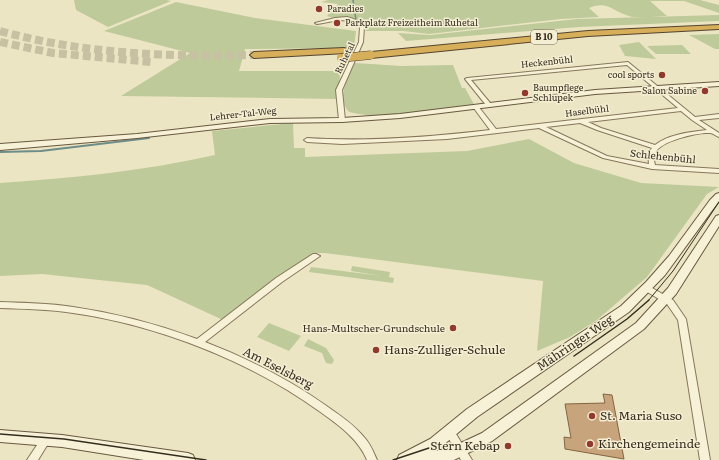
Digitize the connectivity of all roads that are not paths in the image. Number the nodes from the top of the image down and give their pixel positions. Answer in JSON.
{"nodes":[{"id":1,"x":317,"y":23,"type":"dead end"},
{"id":2,"x":719,"y":23,"type":"edge"},
{"id":3,"x":719,"y":27,"type":"edge"},
{"id":4,"x":371,"y":52,"type":"junction"},
{"id":5,"x":253,"y":59,"type":"tunnel mouth"},
{"id":6,"x":719,"y":84,"type":"edge"},
{"id":7,"x":657,"y":88,"type":"junction"},
{"id":8,"x":488,"y":104,"type":"junction"},
{"id":9,"x":476,"y":107,"type":"junction"},
{"id":10,"x":682,"y":109,"type":"junction"},
{"id":11,"x":719,"y":116,"type":"edge"},
{"id":12,"x":694,"y":119,"type":"junction"},
{"id":13,"x":342,"y":120,"type":"junction"},
{"id":14,"x":580,"y":121,"type":"junction"},
{"id":15,"x":540,"y":126,"type":"junction"},
{"id":16,"x":494,"y":131,"type":"junction"},
{"id":17,"x":712,"y":131,"type":"junction"},
{"id":18,"x":719,"y":135,"type":"edge"},
{"id":19,"x":306,"y":140,"type":"dead end"},
{"id":20,"x":0,"y":147,"type":"edge"},
{"id":21,"x":656,"y":147,"type":"junction"},
{"id":22,"x":652,"y":167,"type":"junction"},
{"id":23,"x":719,"y":171,"type":"edge"},
{"id":24,"x":719,"y":196,"type":"edge"},
{"id":25,"x":719,"y":218,"type":"edge"},
{"id":26,"x":316,"y":256,"type":"dead end"},
{"id":27,"x":647,"y":288,"type":"junction"},
{"id":28,"x":666,"y":299,"type":"junction"},
{"id":29,"x":0,"y":305,"type":"edge"},
{"id":30,"x":198,"y":343,"type":"junction"},
{"id":31,"x":450,"y":432,"type":"junction"},
{"id":32,"x":0,"y":436,"type":"edge"},
{"id":33,"x":46,"y":439,"type":"junction"},
{"id":34,"x":465,"y":455,"type":"edge"},
{"id":35,"x":32,"y":460,"type":"edge"},
{"id":36,"x":188,"y":460,"type":"edge"},
{"id":37,"x":372,"y":460,"type":"edge"},
{"id":38,"x":404,"y":460,"type":"edge"},
{"id":39,"x":420,"y":460,"type":"edge"},
{"id":40,"x":705,"y":460,"type":"edge"}],
"edges":[{"from":1,"to":13,"type":"street","name":"Ruhetal"},
{"from":2,"to":4,"type":"highway","number":"B 10"},
{"from":3,"to":4,"type":"highway","number":"B 10"},
{"from":4,"to":5,"type":"highway","number":"B 10","bridge":true},
{"from":6,"to":7,"type":"street","name":"Lehrer-Tal-Weg"},
{"from":7,"to":8,"type":"street","name":"Lehrer-Tal-Weg"},
{"from":7,"to":8,"type":"street","name":"Heckenbühl"},
{"from":7,"to":10,"type":"street"},
{"from":8,"to":9,"type":"street","name":"Lehrer-Tal-Weg"},
{"from":9,"to":13,"type":"street","name":"Lehrer-Tal-Weg"},
{"from":9,"to":16,"type":"street"},
{"from":10,"to":12,"type":"street"},
{"from":10,"to":14,"type":"street","name":"Haselbühl"},
{"from":11,"to":12,"type":"street"},
{"from":12,"to":17,"type":"street"},
{"from":13,"to":20,"type":"street","name":"Lehrer-Tal-Weg"},
{"from":14,"to":15,"type":"street","name":"Haselbühl"},
{"from":14,"to":21,"type":"street"},
{"from":15,"to":16,"type":"street","name":"Haselbühl"},
{"from":15,"to":22,"type":"street","name":"Schlehenbühl"},
{"from":16,"to":19,"type":"street","name":"Haselbühl"},
{"from":17,"to":18,"type":"street"},
{"from":17,"to":21,"type":"street"},
{"from":21,"to":22,"type":"street"},
{"from":22,"to":23,"type":"street","name":"Schlehenbühl"},
{"from":24,"to":27,"type":"street","name":"Mähringer Weg"},
{"from":25,"to":28,"type":"street"},
{"from":26,"to":30,"type":"street"},
{"from":27,"to":28,"type":"street"},
{"from":27,"to":31,"type":"street","name":"Mähringer Weg"},
{"from":28,"to":34,"type":"street"},
{"from":28,"to":40,"type":"street"},
{"from":29,"to":30,"type":"street","name":"Am Eselsberg"},
{"from":30,"to":37,"type":"street","name":"Am Eselsberg"},
{"from":31,"to":34,"type":"street"},
{"from":31,"to":38,"type":"street","name":"Mähringer Weg"},
{"from":32,"to":33,"type":"street"},
{"from":33,"to":35,"type":"street"},
{"from":33,"to":36,"type":"street"},
{"from":34,"to":39,"type":"street"}]}
